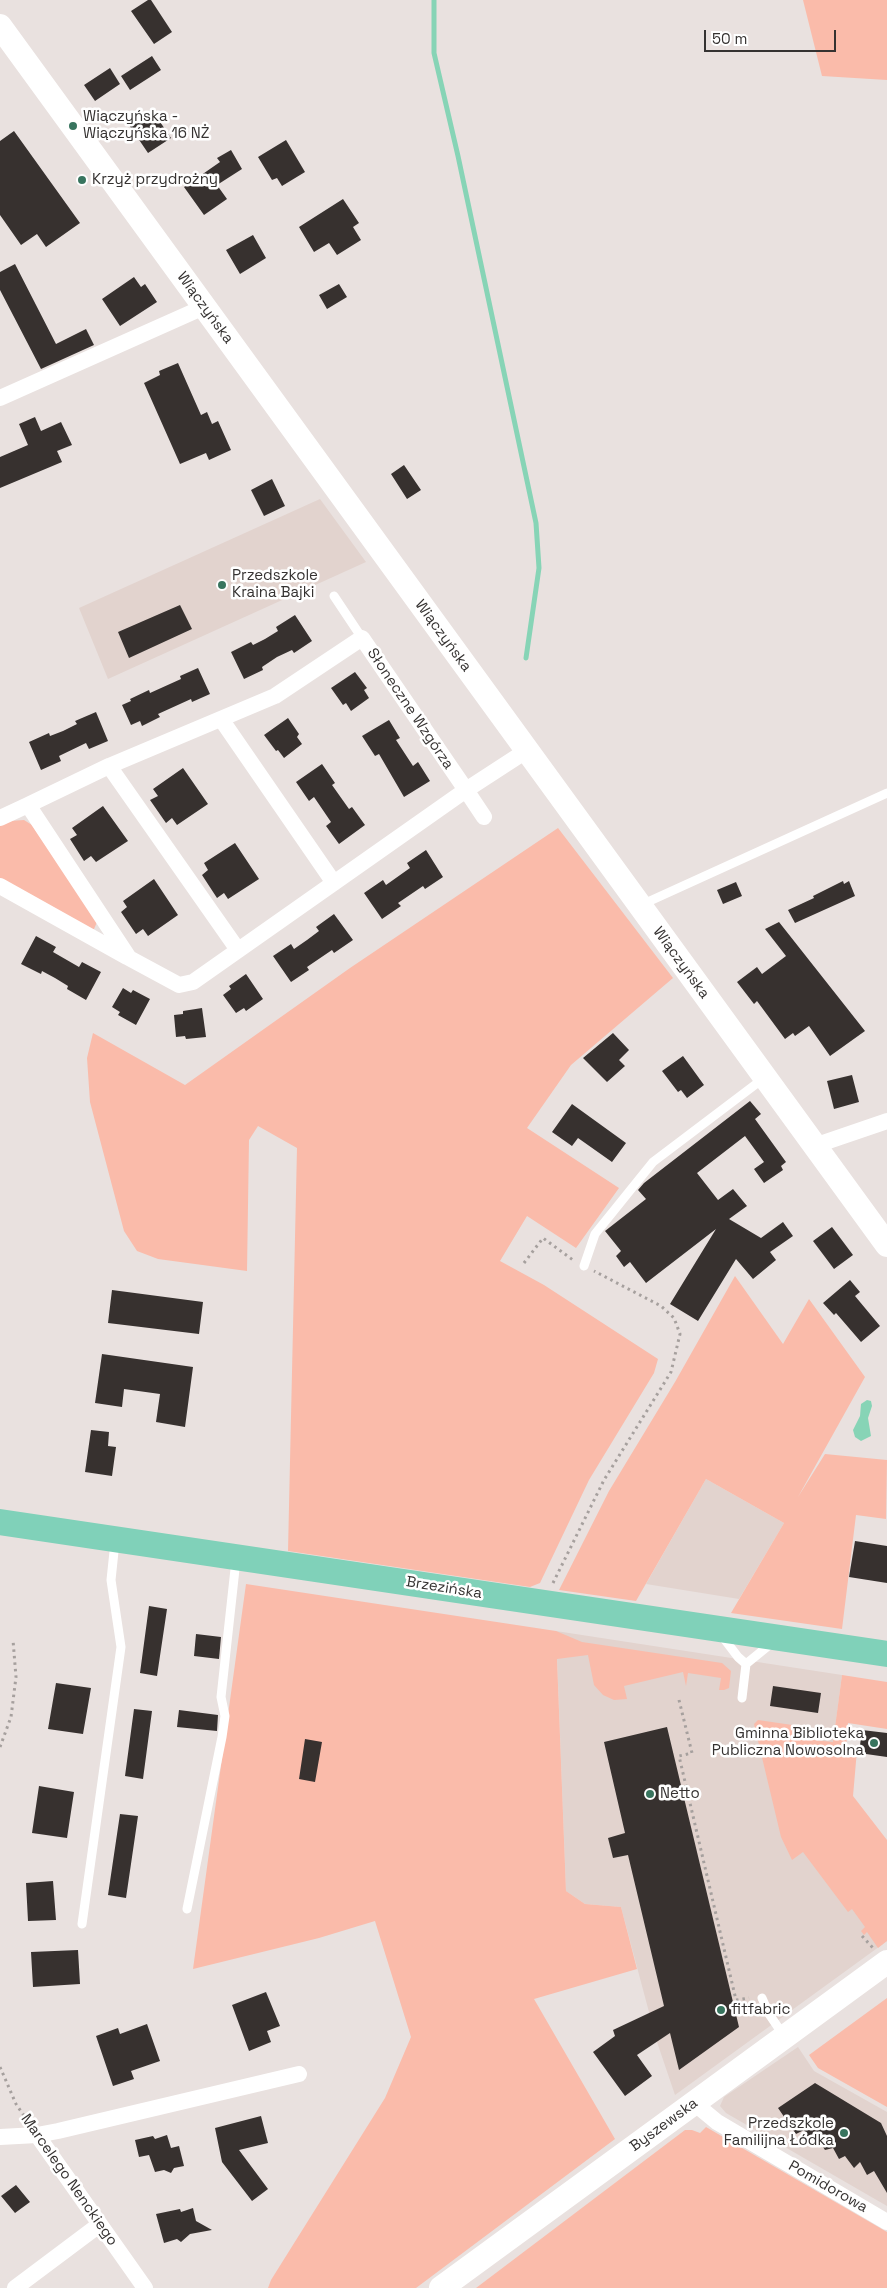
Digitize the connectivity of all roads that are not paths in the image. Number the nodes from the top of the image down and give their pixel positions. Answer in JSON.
{"nodes":[{"id":1,"x":0,"y":26,"type":"edge"},
{"id":2,"x":204,"y":307,"type":"junction"},
{"id":3,"x":0,"y":398,"type":"edge"},
{"id":4,"x":334,"y":596,"type":"dead end"},
{"id":5,"x":362,"y":638,"type":"junction"},
{"id":6,"x":221,"y":719,"type":"junction"},
{"id":7,"x":526,"y":751,"type":"junction"},
{"id":8,"x":109,"y":766,"type":"junction"},
{"id":9,"x":466,"y":790,"type":"junction"},
{"id":10,"x":887,"y":794,"type":"edge"},
{"id":11,"x":28,"y":805,"type":"junction"},
{"id":12,"x":484,"y":817,"type":"dead end"},
{"id":13,"x":0,"y":818,"type":"edge"},
{"id":14,"x":334,"y":883,"type":"junction"},
{"id":15,"x":0,"y":886,"type":"edge"},
{"id":16,"x":639,"y":906,"type":"junction"},
{"id":17,"x":238,"y":950,"type":"junction"},
{"id":18,"x":129,"y":958,"type":"junction"},
{"id":19,"x":764,"y":1078,"type":"junction"},
{"id":20,"x":887,"y":1121,"type":"edge"},
{"id":21,"x":814,"y":1146,"type":"junction"},
{"id":22,"x":887,"y":1245,"type":"edge"},
{"id":23,"x":584,"y":1266,"type":"road end"},
{"id":24,"x":0,"y":1522,"type":"edge"},
{"id":25,"x":115,"y":1539,"type":"junction"},
{"id":26,"x":237,"y":1557,"type":"junction"},
{"id":27,"x":714,"y":1628,"type":"junction"},
{"id":28,"x":780,"y":1638,"type":"junction"},
{"id":29,"x":887,"y":1654,"type":"edge"},
{"id":30,"x":746,"y":1664,"type":"junction"},
{"id":31,"x":742,"y":1698,"type":"dead end"},
{"id":32,"x":187,"y":1909,"type":"dead end"},
{"id":33,"x":82,"y":1924,"type":"dead end"},
{"id":34,"x":887,"y":1962,"type":"edge"},
{"id":35,"x":762,"y":1998,"type":"dead end"},
{"id":36,"x":784,"y":2036,"type":"junction"},
{"id":37,"x":299,"y":2074,"type":"dead end"},
{"id":38,"x":694,"y":2103,"type":"junction"},
{"id":39,"x":37,"y":2135,"type":"junction"},
{"id":40,"x":0,"y":2137,"type":"edge"},
{"id":41,"x":887,"y":2222,"type":"edge"},
{"id":42,"x":99,"y":2225,"type":"junction"},
{"id":43,"x":15,"y":2288,"type":"edge"},
{"id":44,"x":145,"y":2288,"type":"edge"},
{"id":45,"x":441,"y":2288,"type":"edge"}],
"edges":[{"from":1,"to":2,"type":"street","name":"Wiączyńska"},
{"from":2,"to":3,"type":"street"},
{"from":2,"to":7,"type":"street","name":"Wiączyńska"},
{"from":4,"to":5,"type":"lane"},
{"from":5,"to":6,"type":"street","name":"Słoneczne Wzgórza"},
{"from":5,"to":9,"type":"street","name":"Słoneczne Wzgórza"},
{"from":6,"to":8,"type":"street","name":"Słoneczne Wzgórza"},
{"from":6,"to":14,"type":"street"},
{"from":7,"to":9,"type":"street"},
{"from":7,"to":16,"type":"street","name":"Wiączyńska"},
{"from":8,"to":11,"type":"street","name":"Słoneczne Wzgórza"},
{"from":8,"to":17,"type":"street"},
{"from":9,"to":12,"type":"street","name":"Słoneczne Wzgórza"},
{"from":9,"to":14,"type":"street"},
{"from":10,"to":16,"type":"lane"},
{"from":11,"to":13,"type":"street","name":"Słoneczne Wzgórza"},
{"from":11,"to":18,"type":"street"},
{"from":14,"to":17,"type":"street"},
{"from":15,"to":18,"type":"street"},
{"from":16,"to":19,"type":"street","name":"Wiączyńska"},
{"from":17,"to":18,"type":"street"},
{"from":19,"to":21,"type":"street","name":"Wiączyńska"},
{"from":19,"to":23,"type":"lane"},
{"from":20,"to":21,"type":"street"},
{"from":21,"to":22,"type":"street","name":"Wiączyńska"},
{"from":24,"to":25,"type":"main road","name":"Brzezińska"},
{"from":25,"to":26,"type":"main road","name":"Brzezińska"},
{"from":25,"to":33,"type":"lane"},
{"from":26,"to":27,"type":"main road","name":"Brzezińska"},
{"from":26,"to":32,"type":"lane"},
{"from":27,"to":28,"type":"main road","name":"Brzezińska"},
{"from":27,"to":30,"type":"lane"},
{"from":28,"to":29,"type":"main road","name":"Brzezińska"},
{"from":28,"to":30,"type":"lane"},
{"from":30,"to":31,"type":"lane"},
{"from":34,"to":36,"type":"street","name":"Byszewska"},
{"from":35,"to":36,"type":"lane"},
{"from":36,"to":38,"type":"street","name":"Byszewska"},
{"from":37,"to":39,"type":"street"},
{"from":38,"to":41,"type":"street","name":"Pomidorowa"},
{"from":38,"to":45,"type":"street","name":"Byszewska"},
{"from":39,"to":40,"type":"street"},
{"from":39,"to":42,"type":"street","name":"Marcelego Nenckiego"},
{"from":42,"to":43,"type":"street"},
{"from":42,"to":44,"type":"street","name":"Marcelego Nenckiego"}]}
